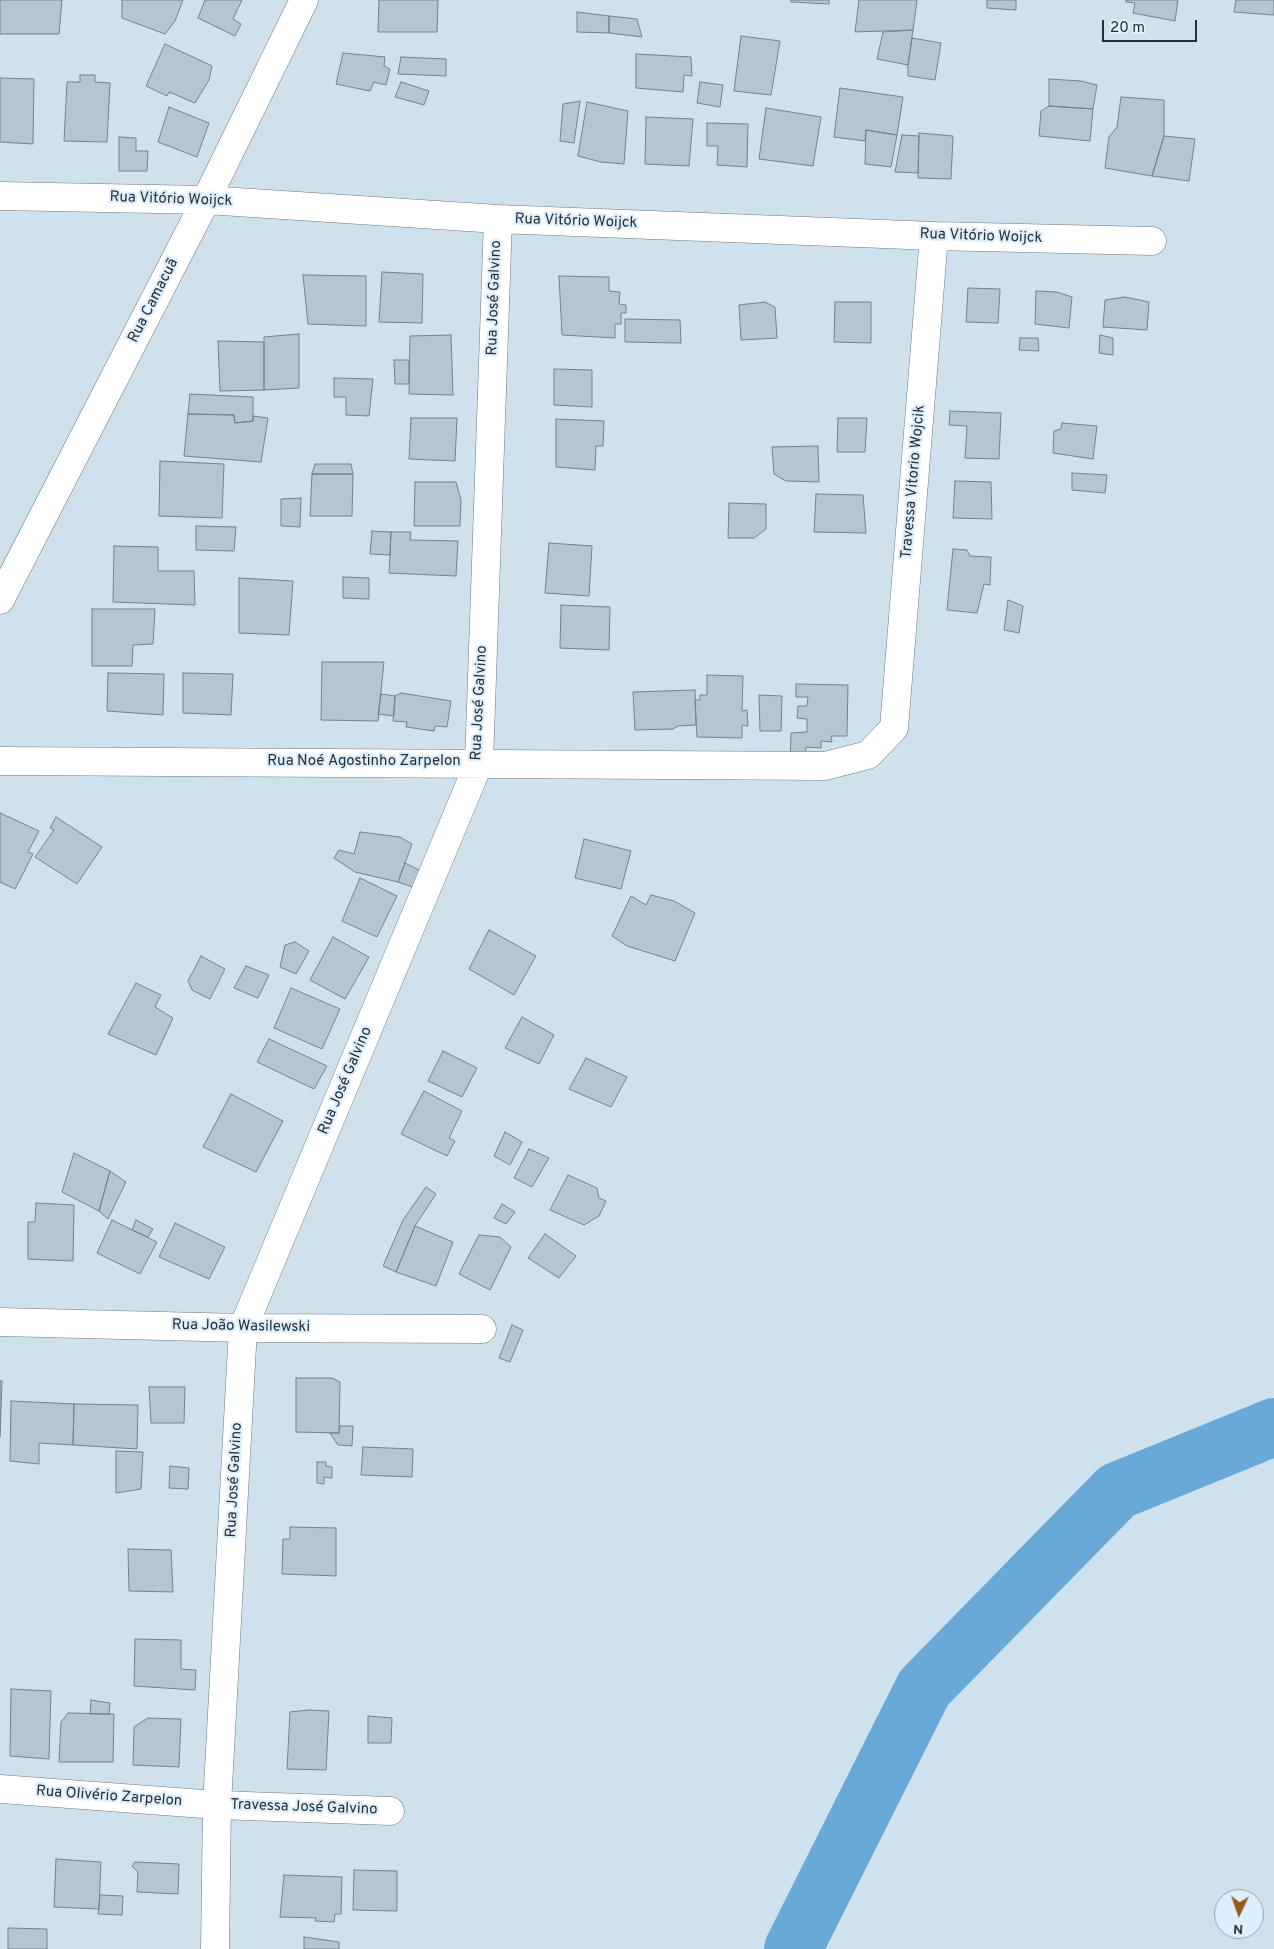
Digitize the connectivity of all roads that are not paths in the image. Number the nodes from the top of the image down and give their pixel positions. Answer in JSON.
{"nodes":[{"id":1,"x":304,"y":0,"type":"edge"},
{"id":2,"x":0,"y":196,"type":"edge"},
{"id":3,"x":206,"y":200,"type":"junction"},
{"id":4,"x":498,"y":219,"type":"junction"},
{"id":5,"x":934,"y":236,"type":"junction"},
{"id":6,"x":1152,"y":241,"type":"dead end"},
{"id":7,"x":0,"y":600,"type":"edge"},
{"id":8,"x":894,"y":728,"type":"joint"},
{"id":9,"x":0,"y":761,"type":"edge"},
{"id":10,"x":479,"y":763,"type":"junction"},
{"id":11,"x":0,"y":1322,"type":"edge"},
{"id":12,"x":243,"y":1328,"type":"junction"},
{"id":13,"x":482,"y":1329,"type":"dead end"},
{"id":14,"x":0,"y":1789,"type":"edge"},
{"id":15,"x":217,"y":1806,"type":"junction"},
{"id":16,"x":390,"y":1811,"type":"dead end"},
{"id":17,"x":215,"y":1949,"type":"edge"}],
"edges":[{"from":1,"to":3,"type":"street","name":"Rua Camacuã"},
{"from":2,"to":3,"type":"street","name":"Rua Vitório Woijck"},
{"from":3,"to":4,"type":"street","name":"Rua Vitório Woijck"},
{"from":3,"to":7,"type":"street","name":"Rua Camacuã"},
{"from":4,"to":5,"type":"street","name":"Rua Vitório Woijck"},
{"from":4,"to":10,"type":"street","name":"Rua José Galvino"},
{"from":5,"to":6,"type":"street","name":"Rua Vitório Woijck"},
{"from":5,"to":8,"type":"street","name":"Travessa Vitorio Wojcik"},
{"from":8,"to":10,"type":"street","name":"Rua Noé Agostinho Zarpelon"},
{"from":9,"to":10,"type":"street","name":"Rua Noé Agostinho Zarpelon"},
{"from":10,"to":12,"type":"street","name":"Rua José Galvino"},
{"from":11,"to":12,"type":"street","name":"Rua João Wasilewski"},
{"from":12,"to":13,"type":"street","name":"Rua João Wasilewski"},
{"from":12,"to":15,"type":"street","name":"Rua José Galvino"},
{"from":14,"to":15,"type":"street","name":"Rua Olivério Zarpelon"},
{"from":15,"to":16,"type":"street","name":"Travessa José Galvino"},
{"from":15,"to":17,"type":"street","name":"Rua José Galvino"}]}
